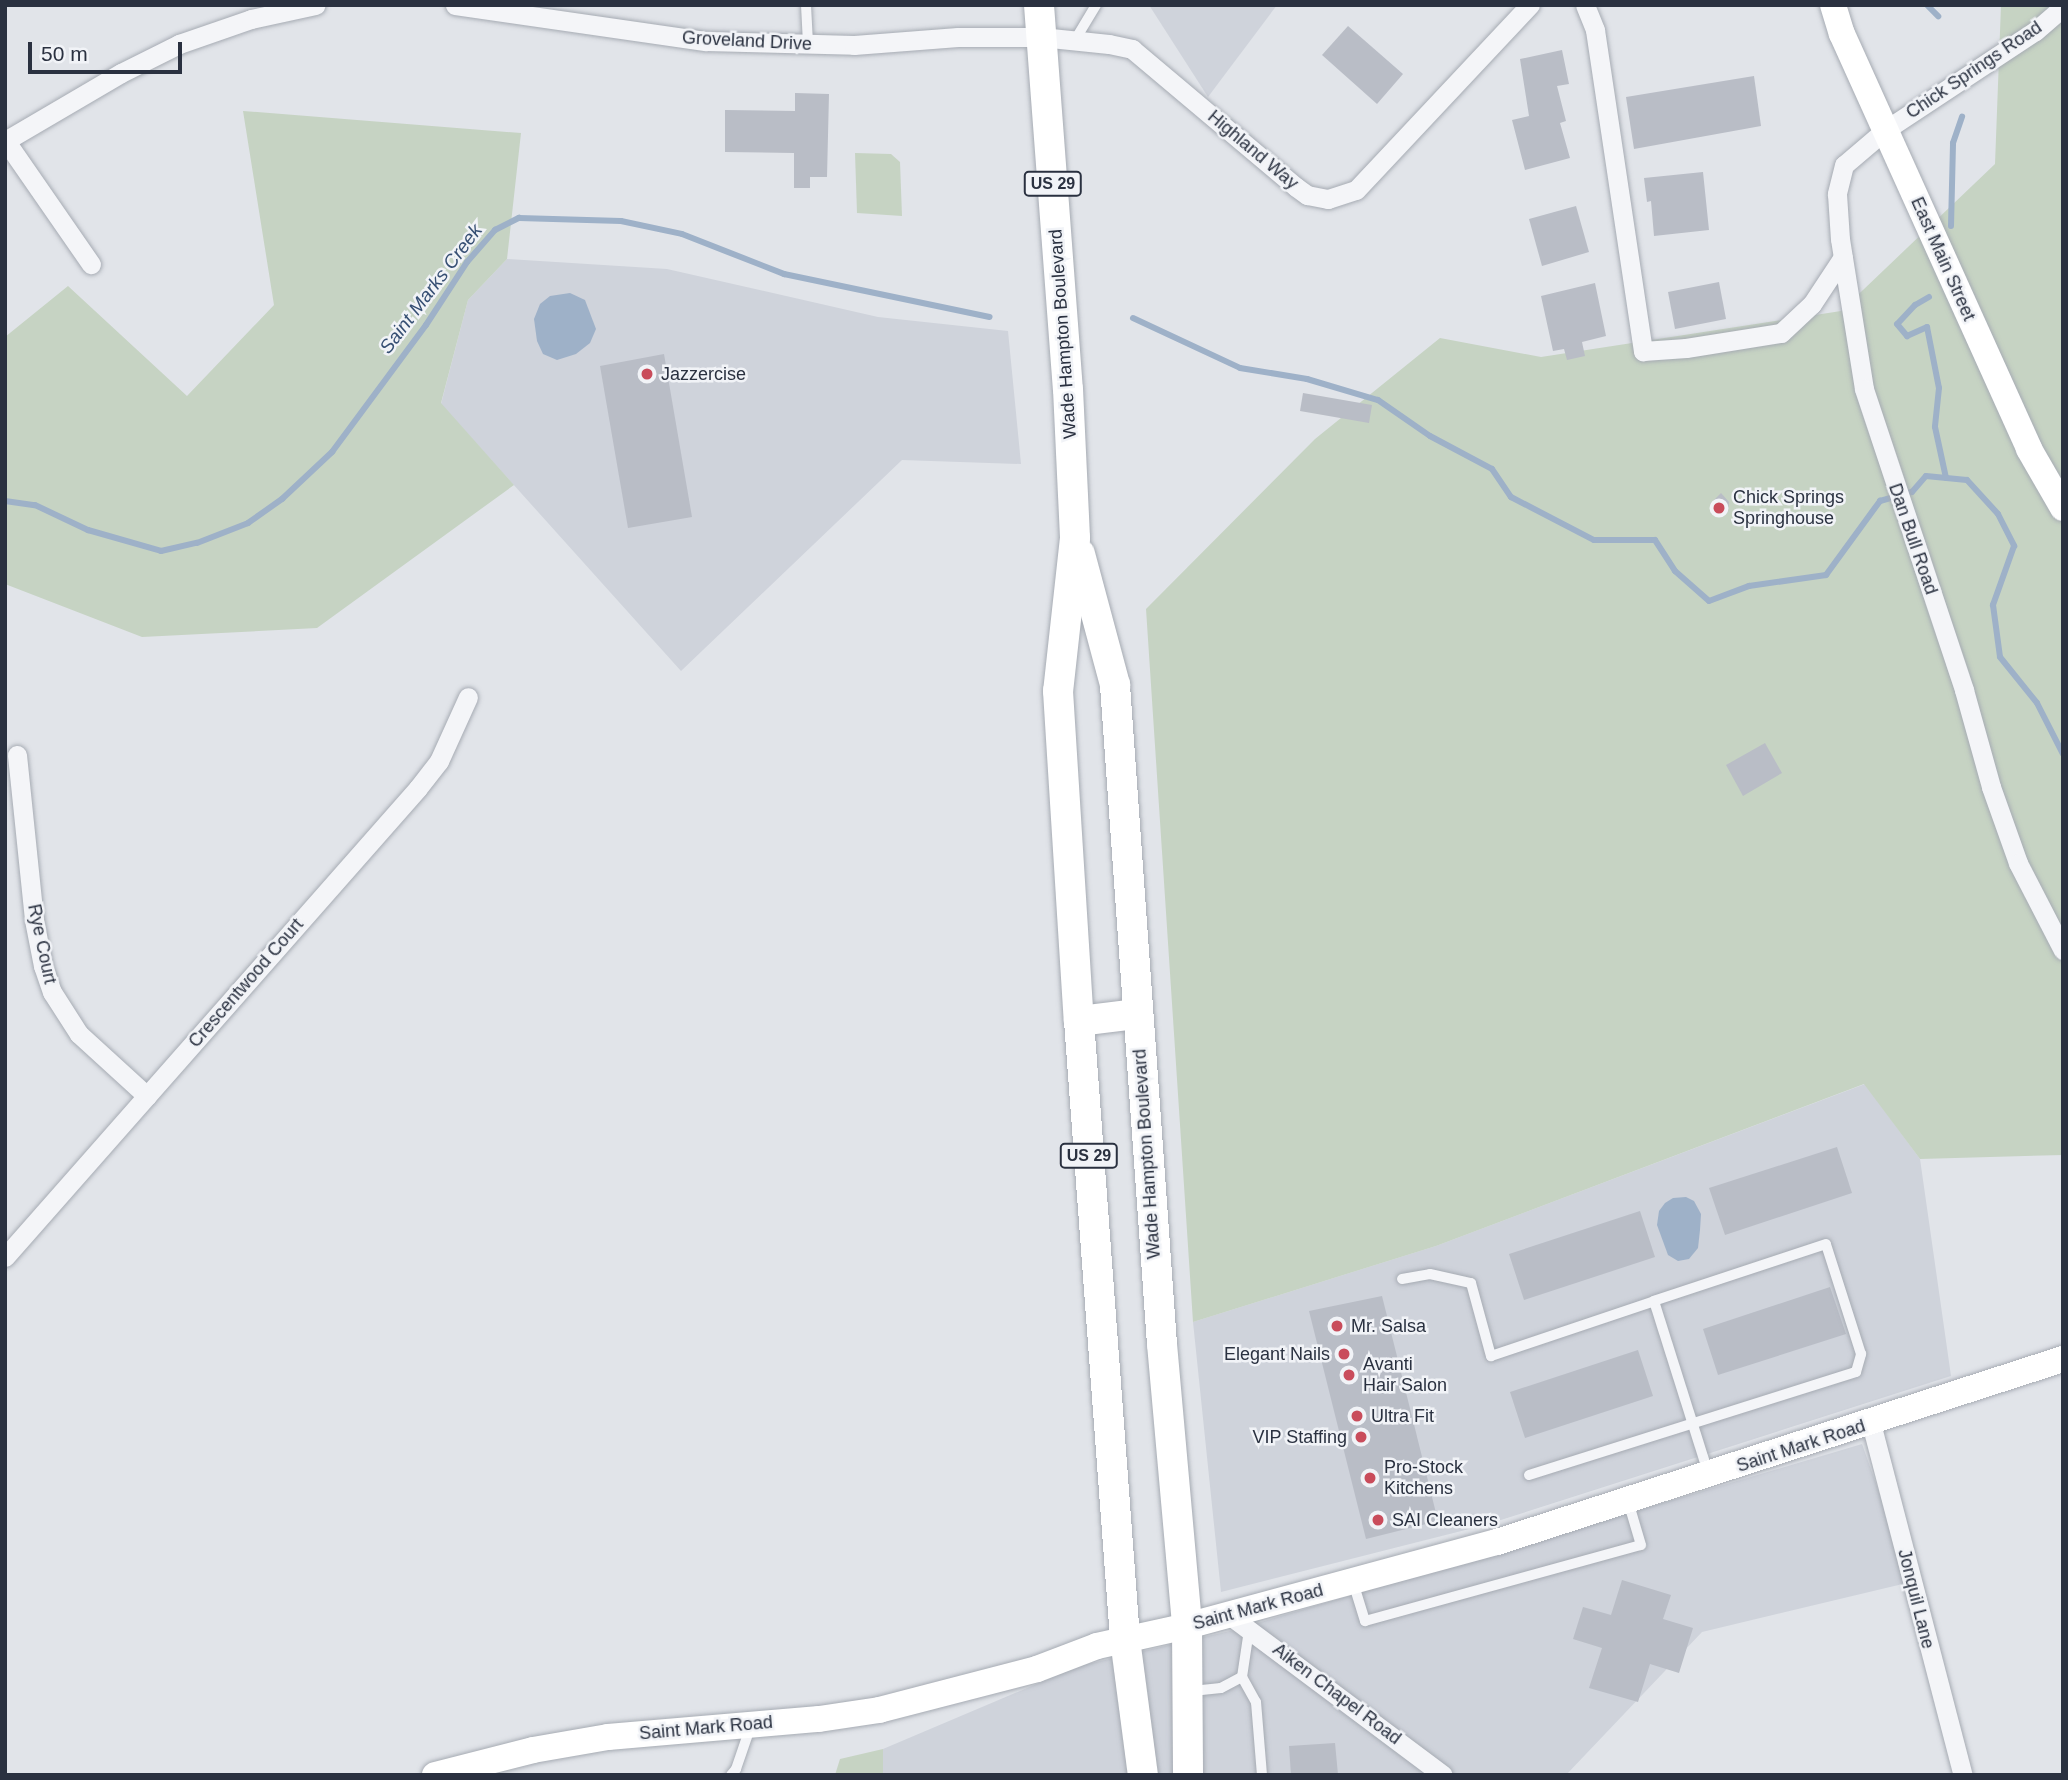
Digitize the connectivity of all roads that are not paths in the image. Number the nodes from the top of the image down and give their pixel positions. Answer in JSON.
{"nodes":[{"id":1,"x":316,"y":5,"type":"edge"},
{"id":2,"x":455,"y":5,"type":"edge"},
{"id":3,"x":806,"y":5,"type":"edge"},
{"id":4,"x":1039,"y":5,"type":"edge"},
{"id":5,"x":1096,"y":5,"type":"edge"},
{"id":6,"x":1530,"y":5,"type":"edge"},
{"id":7,"x":1586,"y":5,"type":"edge"},
{"id":8,"x":1833,"y":5,"type":"edge"},
{"id":9,"x":2063,"y":7,"type":"edge"},
{"id":10,"x":1041,"y":37,"type":"junction"},
{"id":11,"x":1074,"y":40,"type":"junction"},
{"id":12,"x":808,"y":45,"type":"junction"},
{"id":13,"x":1884,"y":131,"type":"junction"},
{"id":14,"x":5,"y":141,"type":"edge"},
{"id":15,"x":1843,"y":257,"type":"junction"},
{"id":16,"x":91,"y":264,"type":"dead end"},
{"id":17,"x":2063,"y":508,"type":"edge"},
{"id":18,"x":1075,"y":538,"type":"junction"},
{"id":19,"x":468,"y":697,"type":"dead end"},
{"id":20,"x":17,"y":755,"type":"dead end"},
{"id":21,"x":2063,"y":950,"type":"edge"},
{"id":22,"x":1137,"y":1014,"type":"junction"},
{"id":23,"x":1079,"y":1021,"type":"junction"},
{"id":24,"x":147,"y":1096,"type":"junction"},
{"id":25,"x":5,"y":1257,"type":"edge"},
{"id":26,"x":1402,"y":1279,"type":"dead end"},
{"id":27,"x":1654,"y":1301,"type":"junction"},
{"id":28,"x":2063,"y":1359,"type":"edge"},
{"id":29,"x":1692,"y":1423,"type":"junction"},
{"id":30,"x":1871,"y":1423,"type":"junction"},
{"id":31,"x":1529,"y":1475,"type":"dead end"},
{"id":32,"x":1709,"y":1476,"type":"junction"},
{"id":33,"x":1629,"y":1501,"type":"junction"},
{"id":34,"x":1353,"y":1581,"type":"junction"},
{"id":35,"x":1239,"y":1622,"type":"junction"},
{"id":36,"x":1187,"y":1626,"type":"junction"},
{"id":37,"x":1125,"y":1639,"type":"junction"},
{"id":38,"x":1242,"y":1676,"type":"junction"},
{"id":39,"x":1188,"y":1692,"type":"junction"},
{"id":40,"x":751,"y":1724,"type":"junction"},
{"id":41,"x":435,"y":1775,"type":"edge"},
{"id":42,"x":731,"y":1775,"type":"edge"},
{"id":43,"x":1143,"y":1775,"type":"edge"},
{"id":44,"x":1188,"y":1775,"type":"edge"},
{"id":45,"x":1262,"y":1775,"type":"edge"},
{"id":46,"x":1443,"y":1775,"type":"edge"},
{"id":47,"x":1963,"y":1775,"type":"edge"}],
"edges":[{"from":1,"to":14,"type":"street"},
{"from":2,"to":12,"type":"street","name":"Groveland Drive"},
{"from":3,"to":12,"type":"lane"},
{"from":4,"to":10,"type":"main road","name":"Wade Hampton Boulevard","number":"US 29"},
{"from":5,"to":11,"type":"lane"},
{"from":6,"to":11,"type":"street","name":"Highland Way"},
{"from":7,"to":15,"type":"street"},
{"from":8,"to":13,"type":"street","name":"East Main Street"},
{"from":9,"to":13,"type":"street","name":"Chick Springs Road"},
{"from":10,"to":11,"type":"street","name":"Highland Way"},
{"from":10,"to":12,"type":"street","name":"Groveland Drive"},
{"from":10,"to":18,"type":"main road","name":"Wade Hampton Boulevard","number":"US 29"},
{"from":13,"to":15,"type":"street","name":"Dan Bull Road"},
{"from":13,"to":17,"type":"street","name":"East Main Street"},
{"from":14,"to":16,"type":"street"},
{"from":15,"to":21,"type":"street","name":"Dan Bull Road"},
{"from":18,"to":22,"type":"main road","name":"Wade Hampton Boulevard","number":"US 29"},
{"from":18,"to":23,"type":"main road","name":"Wade Hampton Boulevard","number":"US 29"},
{"from":19,"to":24,"type":"street","name":"Crescentwood Court"},
{"from":20,"to":24,"type":"street","name":"Rye Court"},
{"from":22,"to":23,"type":"main road"},
{"from":22,"to":36,"type":"main road","name":"Wade Hampton Boulevard","number":"US 29"},
{"from":23,"to":37,"type":"main road","name":"Wade Hampton Boulevard","number":"US 29"},
{"from":24,"to":25,"type":"street","name":"Crescentwood Court"},
{"from":26,"to":27,"type":"lane"},
{"from":27,"to":29,"type":"lane"},
{"from":27,"to":29,"type":"lane"},
{"from":28,"to":30,"type":"street","name":"Saint Mark Road"},
{"from":29,"to":31,"type":"lane"},
{"from":29,"to":32,"type":"lane"},
{"from":30,"to":32,"type":"street","name":"Saint Mark Road"},
{"from":30,"to":47,"type":"street","name":"Jonquil Lane"},
{"from":32,"to":33,"type":"street","name":"Saint Mark Road"},
{"from":33,"to":34,"type":"street","name":"Saint Mark Road"},
{"from":33,"to":34,"type":"lane"},
{"from":34,"to":35,"type":"street","name":"Saint Mark Road"},
{"from":35,"to":36,"type":"street","name":"Saint Mark Road"},
{"from":35,"to":38,"type":"lane"},
{"from":35,"to":46,"type":"street","name":"Aiken Chapel Road"},
{"from":36,"to":37,"type":"street","name":"Saint Mark Road"},
{"from":36,"to":39,"type":"main road","name":"Wade Hampton Boulevard","number":"US 29"},
{"from":37,"to":40,"type":"street","name":"Saint Mark Road"},
{"from":37,"to":43,"type":"main road","name":"Wade Hampton Boulevard","number":"US 29"},
{"from":38,"to":39,"type":"lane"},
{"from":38,"to":45,"type":"lane"},
{"from":39,"to":44,"type":"main road","name":"Wade Hampton Boulevard","number":"US 29"},
{"from":40,"to":41,"type":"street","name":"Saint Mark Road"},
{"from":40,"to":42,"type":"lane"}]}
